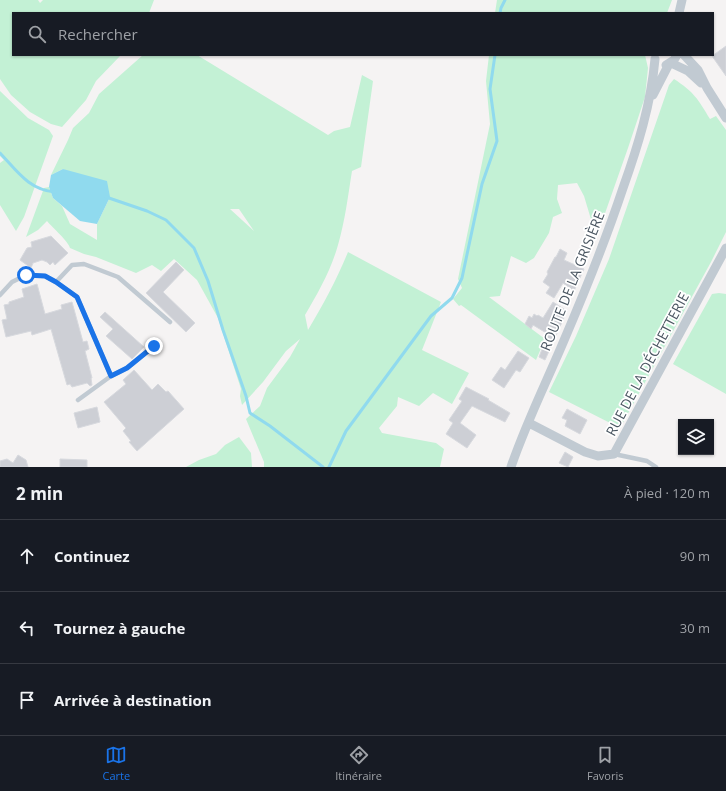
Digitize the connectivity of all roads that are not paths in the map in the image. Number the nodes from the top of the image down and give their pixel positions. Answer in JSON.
{"nodes":[{"id":1,"x":676,"y":56,"type":"edge"},
{"id":2,"x":685,"y":56,"type":"edge"},
{"id":3,"x":654,"y":57,"type":"edge"},
{"id":4,"x":670,"y":63,"type":"junction"},
{"id":5,"x":707,"y":88,"type":"junction"},
{"id":6,"x":650,"y":101,"type":"junction"},
{"id":7,"x":726,"y":118,"type":"edge"},
{"id":8,"x":726,"y":248,"type":"edge"},
{"id":9,"x":56,"y":282,"type":"junction"},
{"id":10,"x":0,"y":295,"type":"edge"},
{"id":11,"x":170,"y":322,"type":"dead end"},
{"id":12,"x":154,"y":346,"type":"dead end"},
{"id":13,"x":111,"y":376,"type":"junction"},
{"id":14,"x":78,"y":400,"type":"dead end"},
{"id":15,"x":529,"y":423,"type":"junction"},
{"id":16,"x":614,"y":454,"type":"junction"},
{"id":17,"x":511,"y":467,"type":"edge"},
{"id":18,"x":656,"y":467,"type":"edge"}],
"edges":[{"from":1,"to":4,"type":"street","name":"ROUTE DE LA GRISIÈRE"},
{"from":2,"to":5,"type":"street"},
{"from":3,"to":4,"type":"street","name":"ROUTE DE LA GRISIÈRE"},
{"from":3,"to":6,"type":"street","name":"ROUTE DE LA GRISIÈRE"},
{"from":4,"to":5,"type":"street"},
{"from":4,"to":6,"type":"street","name":"ROUTE DE LA GRISIÈRE"},
{"from":5,"to":7,"type":"street"},
{"from":6,"to":15,"type":"street","name":"ROUTE DE LA GRISIÈRE"},
{"from":8,"to":16,"type":"street","name":"RUE DE LA DÉCHETTERIE"},
{"from":9,"to":10,"type":"lane"},
{"from":9,"to":11,"type":"lane"},
{"from":9,"to":13,"type":"lane"},
{"from":12,"to":13,"type":"lane"},
{"from":13,"to":14,"type":"lane"},
{"from":15,"to":16,"type":"street","name":"RUE DE LA DÉCHETTERIE"},
{"from":15,"to":17,"type":"street","name":"ROUTE DE LA GRISIÈRE"},
{"from":16,"to":18,"type":"lane"}]}
